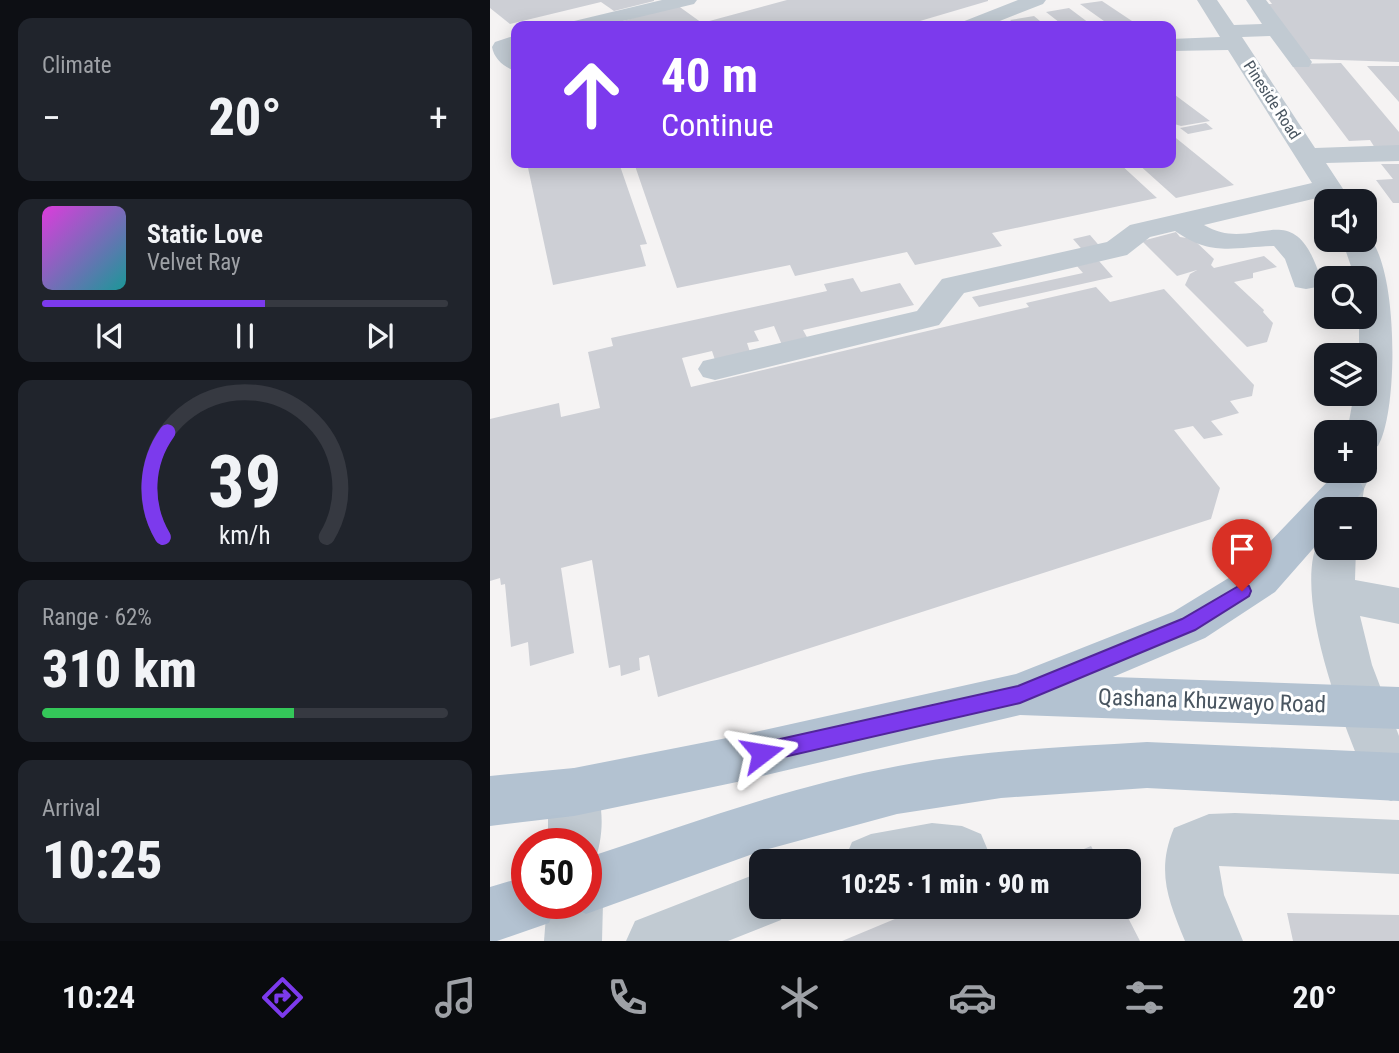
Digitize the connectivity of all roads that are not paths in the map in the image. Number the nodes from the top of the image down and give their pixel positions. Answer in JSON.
{"nodes":[{"id":1,"x":687,"y":0,"type":"edge"},
{"id":2,"x":1036,"y":0,"type":"edge"},
{"id":3,"x":1207,"y":0,"type":"edge"},
{"id":4,"x":1256,"y":0,"type":"edge"},
{"id":5,"x":598,"y":21,"type":"edge"},
{"id":6,"x":982,"y":21,"type":"edge"},
{"id":7,"x":1276,"y":29,"type":"junction"},
{"id":8,"x":1231,"y":37,"type":"junction"},
{"id":9,"x":1176,"y":44,"type":"edge"},
{"id":10,"x":1301,"y":62,"type":"dead end"},
{"id":11,"x":1399,"y":153,"type":"edge"},
{"id":12,"x":1309,"y":156,"type":"junction"},
{"id":13,"x":1330,"y":189,"type":"edge"},
{"id":14,"x":1314,"y":197,"type":"edge"},
{"id":15,"x":1179,"y":221,"type":"junction"},
{"id":16,"x":1363,"y":252,"type":"edge"},
{"id":17,"x":1306,"y":280,"type":"dead end"},
{"id":18,"x":1387,"y":335,"type":"edge"},
{"id":19,"x":715,"y":369,"type":"dead end"},
{"id":20,"x":1368,"y":420,"type":"edge"},
{"id":21,"x":1346,"y":490,"type":"edge"},
{"id":22,"x":1333,"y":560,"type":"edge"},
{"id":23,"x":1335,"y":594,"type":"junction"},
{"id":24,"x":1399,"y":606,"type":"edge"},
{"id":25,"x":1020,"y":694,"type":"junction"},
{"id":26,"x":1381,"y":707,"type":"edge"},
{"id":27,"x":1395,"y":777,"type":"edge"},
{"id":28,"x":574,"y":792,"type":"junction"},
{"id":29,"x":490,"y":801,"type":"edge"},
{"id":30,"x":575,"y":828,"type":"edge"},
{"id":31,"x":1399,"y":847,"type":"edge"},
{"id":32,"x":602,"y":880,"type":"edge"},
{"id":33,"x":749,"y":905,"type":"edge"},
{"id":34,"x":511,"y":908,"type":"edge"},
{"id":35,"x":490,"y":915,"type":"edge"},
{"id":36,"x":574,"y":919,"type":"edge"},
{"id":37,"x":573,"y":941,"type":"edge"},
{"id":38,"x":654,"y":941,"type":"edge"},
{"id":39,"x":1214,"y":941,"type":"edge"}],
"edges":[{"from":1,"to":5,"type":"street"},
{"from":2,"to":6,"type":"street"},
{"from":3,"to":8,"type":"street","name":"Pineside Road"},
{"from":4,"to":7,"type":"street"},
{"from":7,"to":8,"type":"street"},
{"from":7,"to":10,"type":"street"},
{"from":8,"to":9,"type":"street"},
{"from":8,"to":12,"type":"street","name":"Pineside Road"},
{"from":11,"to":12,"type":"street"},
{"from":12,"to":13,"type":"street","name":"Pineside Road"},
{"from":14,"to":15,"type":"street"},
{"from":15,"to":17,"type":"street"},
{"from":15,"to":19,"type":"street"},
{"from":16,"to":18,"type":"street"},
{"from":18,"to":20,"type":"street"},
{"from":21,"to":25,"type":"main road"},
{"from":22,"to":23,"type":"street"},
{"from":23,"to":24,"type":"street"},
{"from":23,"to":26,"type":"street"},
{"from":25,"to":26,"type":"main road","name":"Qashana Khuzwayo Road"},
{"from":25,"to":28,"type":"main road","name":"Qashana Khuzwayo Road"},
{"from":26,"to":27,"type":"street"},
{"from":27,"to":32,"type":"main road"},
{"from":28,"to":29,"type":"main road","name":"Qashana Khuzwayo Road"},
{"from":28,"to":30,"type":"street"},
{"from":31,"to":39,"type":"street"},
{"from":33,"to":38,"type":"street"},
{"from":34,"to":35,"type":"main road"},
{"from":36,"to":37,"type":"street"}]}
